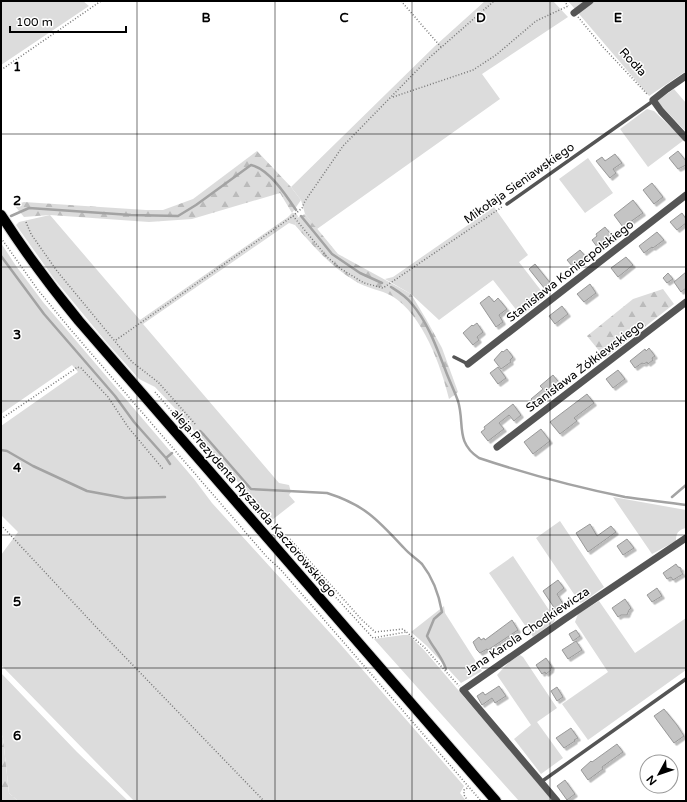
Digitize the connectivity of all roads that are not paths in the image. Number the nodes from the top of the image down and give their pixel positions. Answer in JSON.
{"nodes":[{"id":1,"x":590,"y":1,"type":"edge"},
{"id":2,"x":574,"y":13,"type":"road end"},
{"id":3,"x":686,"y":76,"type":"edge"},
{"id":4,"x":653,"y":100,"type":"junction"},
{"id":5,"x":686,"y":138,"type":"edge"},
{"id":6,"x":686,"y":195,"type":"edge"},
{"id":7,"x":507,"y":204,"type":"road end"},
{"id":8,"x":1,"y":215,"type":"edge"},
{"id":9,"x":686,"y":302,"type":"edge"},
{"id":10,"x":454,"y":357,"type":"dead end"},
{"id":11,"x":468,"y":364,"type":"joint"},
{"id":12,"x":497,"y":447,"type":"dead end"},
{"id":13,"x":686,"y":538,"type":"edge"},
{"id":14,"x":686,"y":679,"type":"edge"},
{"id":15,"x":541,"y":782,"type":"junction"},
{"id":16,"x":496,"y":801,"type":"edge"},
{"id":17,"x":558,"y":801,"type":"edge"}],
"edges":[{"from":1,"to":2,"type":"street"},
{"from":3,"to":4,"type":"street"},
{"from":4,"to":5,"type":"street"},
{"from":4,"to":7,"type":"lane","name":"Mikołaja Sieniawskiego"},
{"from":6,"to":11,"type":"street","name":"Stanisława Koniecpolskiego"},
{"from":8,"to":16,"type":"main road","name":"aleja Prezydenta Ryszarda Kaczorowskiego"},
{"from":9,"to":12,"type":"street","name":"Stanisława Żółkiewskiego"},
{"from":10,"to":11,"type":"lane"},
{"from":13,"to":15,"type":"street","name":"Jana Karola Chodkiewicza"},
{"from":14,"to":15,"type":"lane"},
{"from":15,"to":17,"type":"street","name":"Jana Karola Chodkiewicza"}]}
